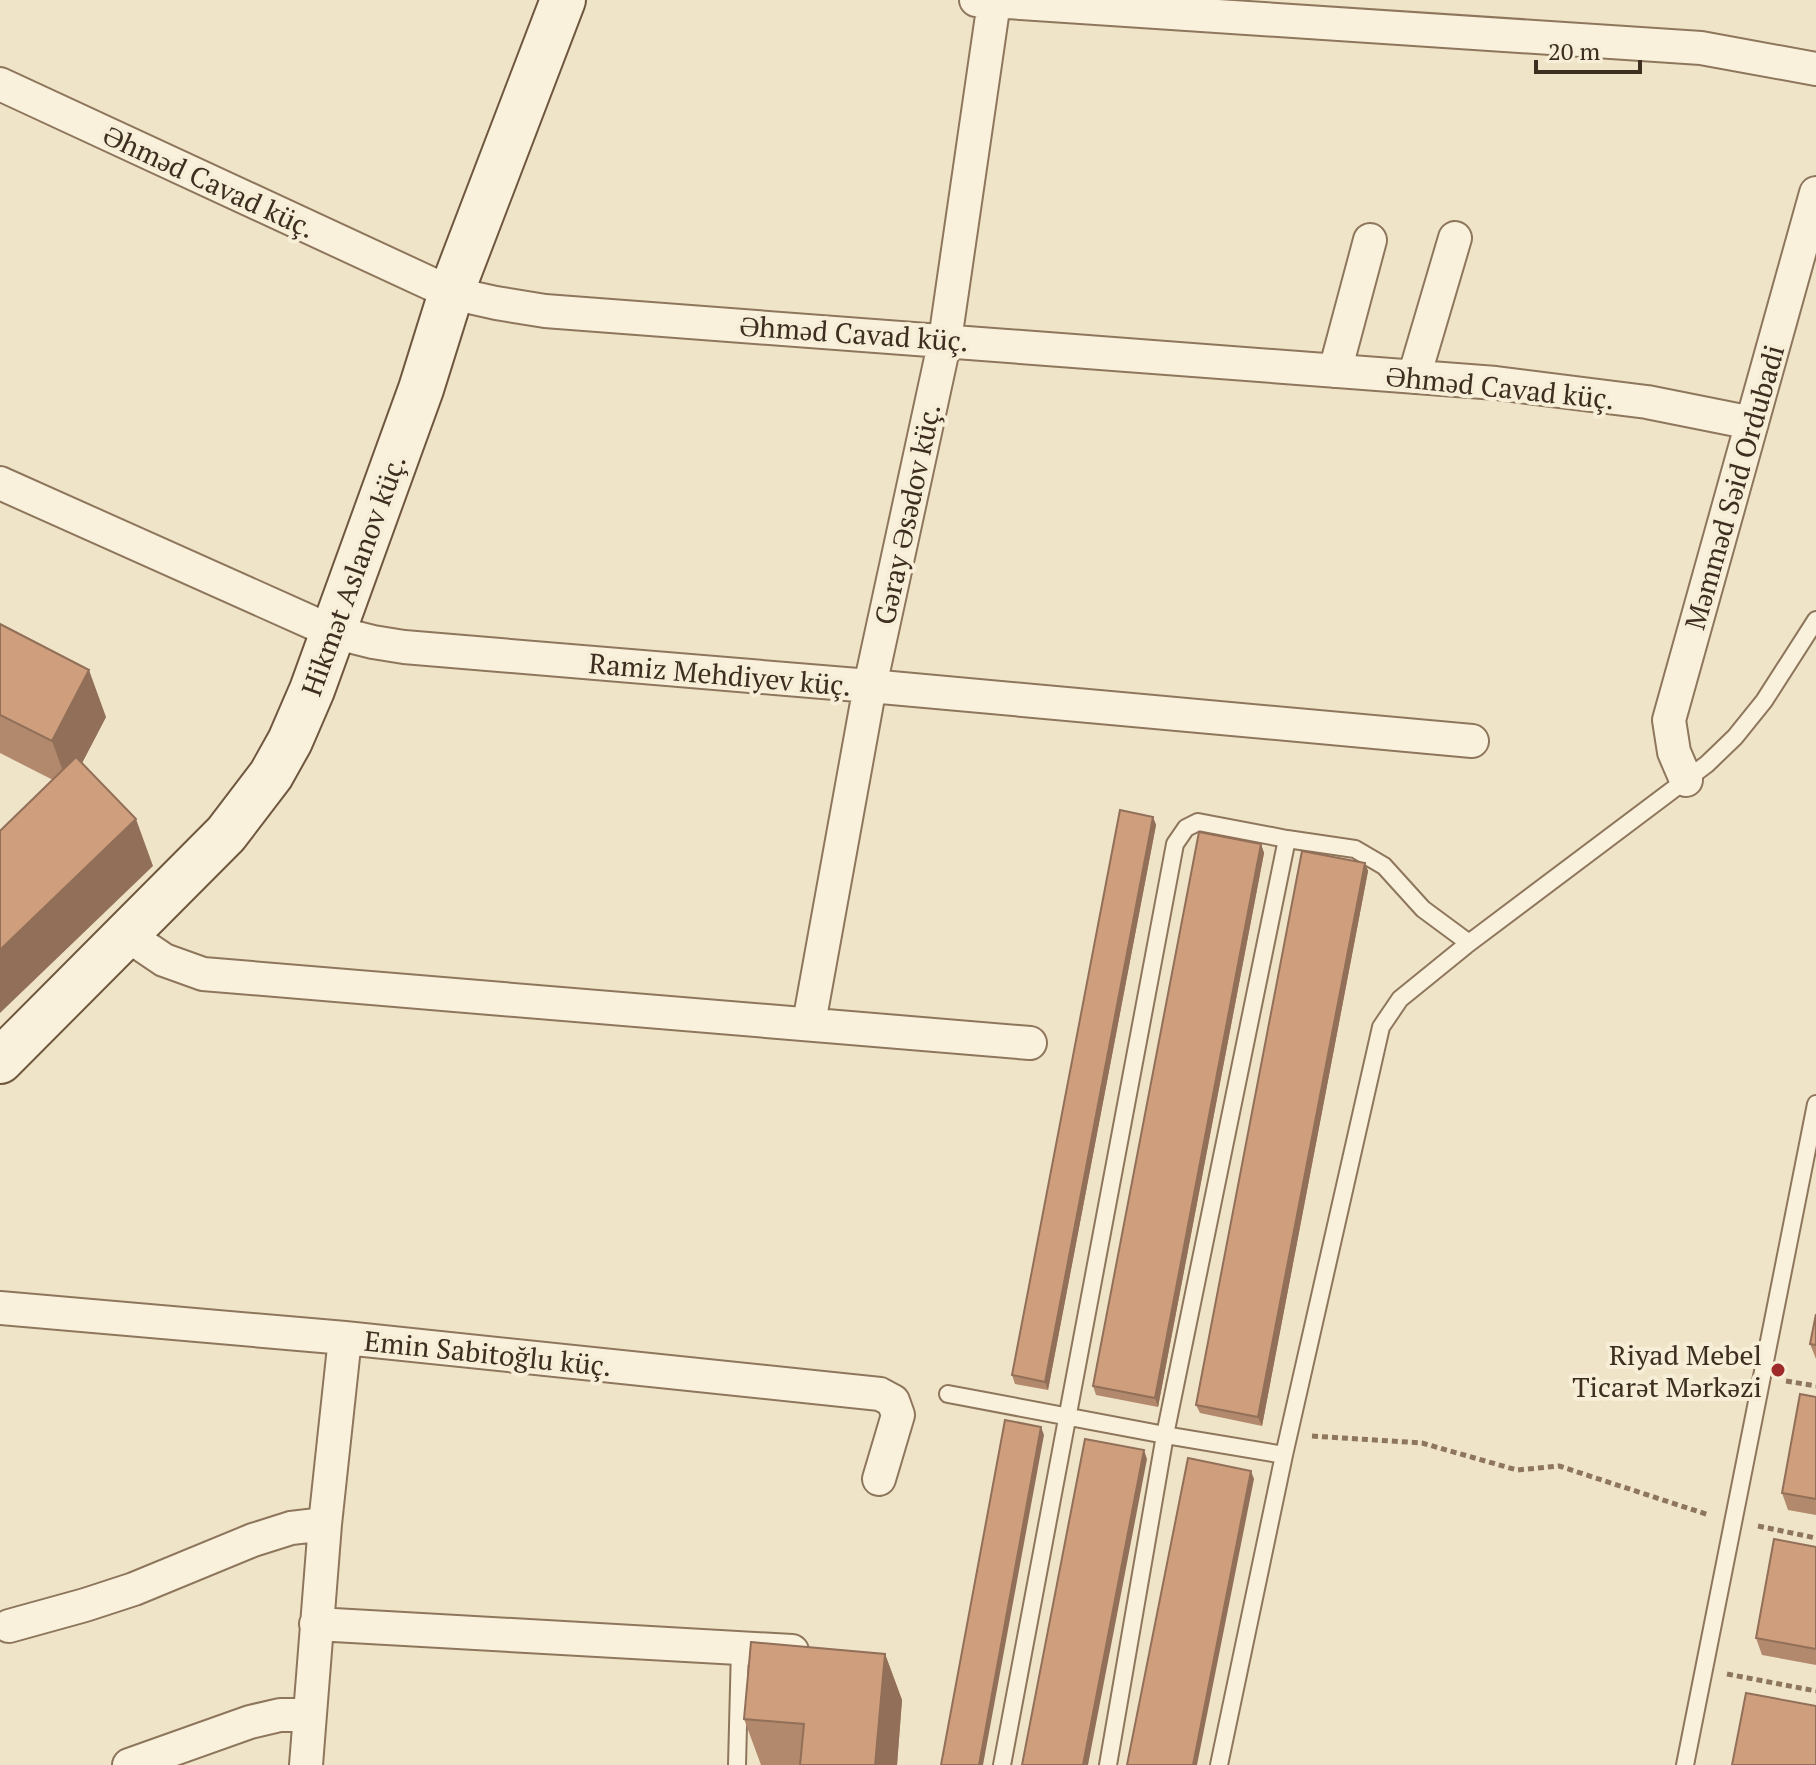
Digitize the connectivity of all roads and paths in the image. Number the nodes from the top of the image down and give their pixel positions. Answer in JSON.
{"nodes":[{"id":1,"x":563,"y":0,"type":"edge"},
{"id":2,"x":985,"y":1,"type":"edge"},
{"id":3,"x":1816,"y":69,"type":"edge"},
{"id":4,"x":0,"y":84,"type":"edge"},
{"id":5,"x":1816,"y":193,"type":"edge"},
{"id":6,"x":1455,"y":238,"type":"dead end"},
{"id":7,"x":1370,"y":240,"type":"dead end"},
{"id":8,"x":451,"y":293,"type":"junction"},
{"id":9,"x":945,"y":340,"type":"junction"},
{"id":10,"x":1335,"y":371,"type":"junction"},
{"id":11,"x":1414,"y":377,"type":"junction"},
{"id":12,"x":1752,"y":423,"type":"junction"},
{"id":13,"x":0,"y":483,"type":"edge"},
{"id":14,"x":1816,"y":620,"type":"edge"},
{"id":15,"x":333,"y":632,"type":"junction"},
{"id":16,"x":870,"y":686,"type":"junction"},
{"id":17,"x":1472,"y":741,"type":"dead end"},
{"id":18,"x":1686,"y":780,"type":"junction"},
{"id":19,"x":1287,"y":839,"type":"junction"},
{"id":20,"x":127,"y":935,"type":"junction"},
{"id":21,"x":1469,"y":943,"type":"junction"},
{"id":22,"x":809,"y":1023,"type":"junction"},
{"id":23,"x":1030,"y":1043,"type":"dead end"},
{"id":24,"x":0,"y":1061,"type":"edge"},
{"id":25,"x":1816,"y":1104,"type":"edge"},
{"id":26,"x":0,"y":1308,"type":"edge"},
{"id":27,"x":345,"y":1338,"type":"junction"},
{"id":28,"x":948,"y":1394,"type":"dead end"},
{"id":29,"x":1069,"y":1417,"type":"junction"},
{"id":30,"x":1165,"y":1435,"type":"junction"},
{"id":31,"x":1284,"y":1455,"type":"junction"},
{"id":32,"x":879,"y":1479,"type":"dead end"},
{"id":33,"x":1732,"y":1521,"type":"junction"},
{"id":34,"x":325,"y":1524,"type":"junction"},
{"id":35,"x":1816,"y":1538,"type":"edge"},
{"id":36,"x":316,"y":1624,"type":"junction"},
{"id":37,"x":9,"y":1626,"type":"dead end"},
{"id":38,"x":740,"y":1648,"type":"junction"},
{"id":39,"x":818,"y":1652,"type":"edge"},
{"id":40,"x":1702,"y":1669,"type":"junction"},
{"id":41,"x":1816,"y":1691,"type":"edge"},
{"id":42,"x":309,"y":1715,"type":"junction"},
{"id":43,"x":129,"y":1765,"type":"edge"},
{"id":44,"x":306,"y":1765,"type":"edge"},
{"id":45,"x":737,"y":1765,"type":"edge"},
{"id":46,"x":1002,"y":1765,"type":"edge"},
{"id":47,"x":1108,"y":1765,"type":"edge"},
{"id":48,"x":1219,"y":1765,"type":"edge"},
{"id":49,"x":1685,"y":1765,"type":"edge"}],
"edges":[{"from":1,"to":8,"type":"street","name":"Hikmət Aslanov küç."},
{"from":2,"to":3,"type":"street"},
{"from":2,"to":9,"type":"street","name":"Gəray Əsədov küç."},
{"from":4,"to":8,"type":"street","name":"Əhməd Cavad küç."},
{"from":5,"to":12,"type":"street","name":"Məmməd Səid Ordubadi"},
{"from":6,"to":11,"type":"street"},
{"from":7,"to":10,"type":"street"},
{"from":8,"to":9,"type":"street","name":"Əhməd Cavad küç."},
{"from":8,"to":15,"type":"street","name":"Hikmət Aslanov küç."},
{"from":9,"to":10,"type":"street","name":"Əhməd Cavad küç."},
{"from":9,"to":16,"type":"street","name":"Gəray Əsədov küç."},
{"from":10,"to":11,"type":"street","name":"Əhməd Cavad küç."},
{"from":11,"to":12,"type":"street","name":"Əhməd Cavad küç."},
{"from":12,"to":18,"type":"street","name":"Məmməd Səid Ordubadi"},
{"from":13,"to":15,"type":"street","name":"Ramiz Mehdiyev küç."},
{"from":14,"to":18,"type":"lane"},
{"from":15,"to":16,"type":"street","name":"Ramiz Mehdiyev küç."},
{"from":15,"to":20,"type":"street","name":"Hikmət Aslanov küç."},
{"from":16,"to":17,"type":"street","name":"Ramiz Mehdiyev küç."},
{"from":16,"to":22,"type":"street","name":"Gəray Əsədov küç."},
{"from":18,"to":21,"type":"lane"},
{"from":19,"to":21,"type":"lane"},
{"from":19,"to":29,"type":"lane"},
{"from":19,"to":30,"type":"lane"},
{"from":20,"to":22,"type":"street"},
{"from":20,"to":24,"type":"street","name":"Hikmət Aslanov küç."},
{"from":21,"to":31,"type":"lane"},
{"from":22,"to":23,"type":"street"},
{"from":25,"to":33,"type":"lane"},
{"from":26,"to":27,"type":"street","name":"Emin Sabitoğlu küç."},
{"from":27,"to":32,"type":"street","name":"Emin Sabitoğlu küç."},
{"from":27,"to":34,"type":"street"},
{"from":28,"to":29,"type":"lane"},
{"from":29,"to":30,"type":"lane"},
{"from":29,"to":46,"type":"lane"},
{"from":30,"to":31,"type":"lane"},
{"from":30,"to":47,"type":"lane"},
{"from":31,"to":33,"type":"path"},
{"from":31,"to":48,"type":"lane"},
{"from":33,"to":35,"type":"path"},
{"from":33,"to":40,"type":"lane"},
{"from":34,"to":36,"type":"street"},
{"from":34,"to":37,"type":"street"},
{"from":36,"to":38,"type":"street"},
{"from":36,"to":42,"type":"street"},
{"from":38,"to":39,"type":"street"},
{"from":38,"to":45,"type":"lane"},
{"from":40,"to":41,"type":"path"},
{"from":40,"to":49,"type":"lane"},
{"from":42,"to":43,"type":"street"},
{"from":42,"to":44,"type":"street"}]}
